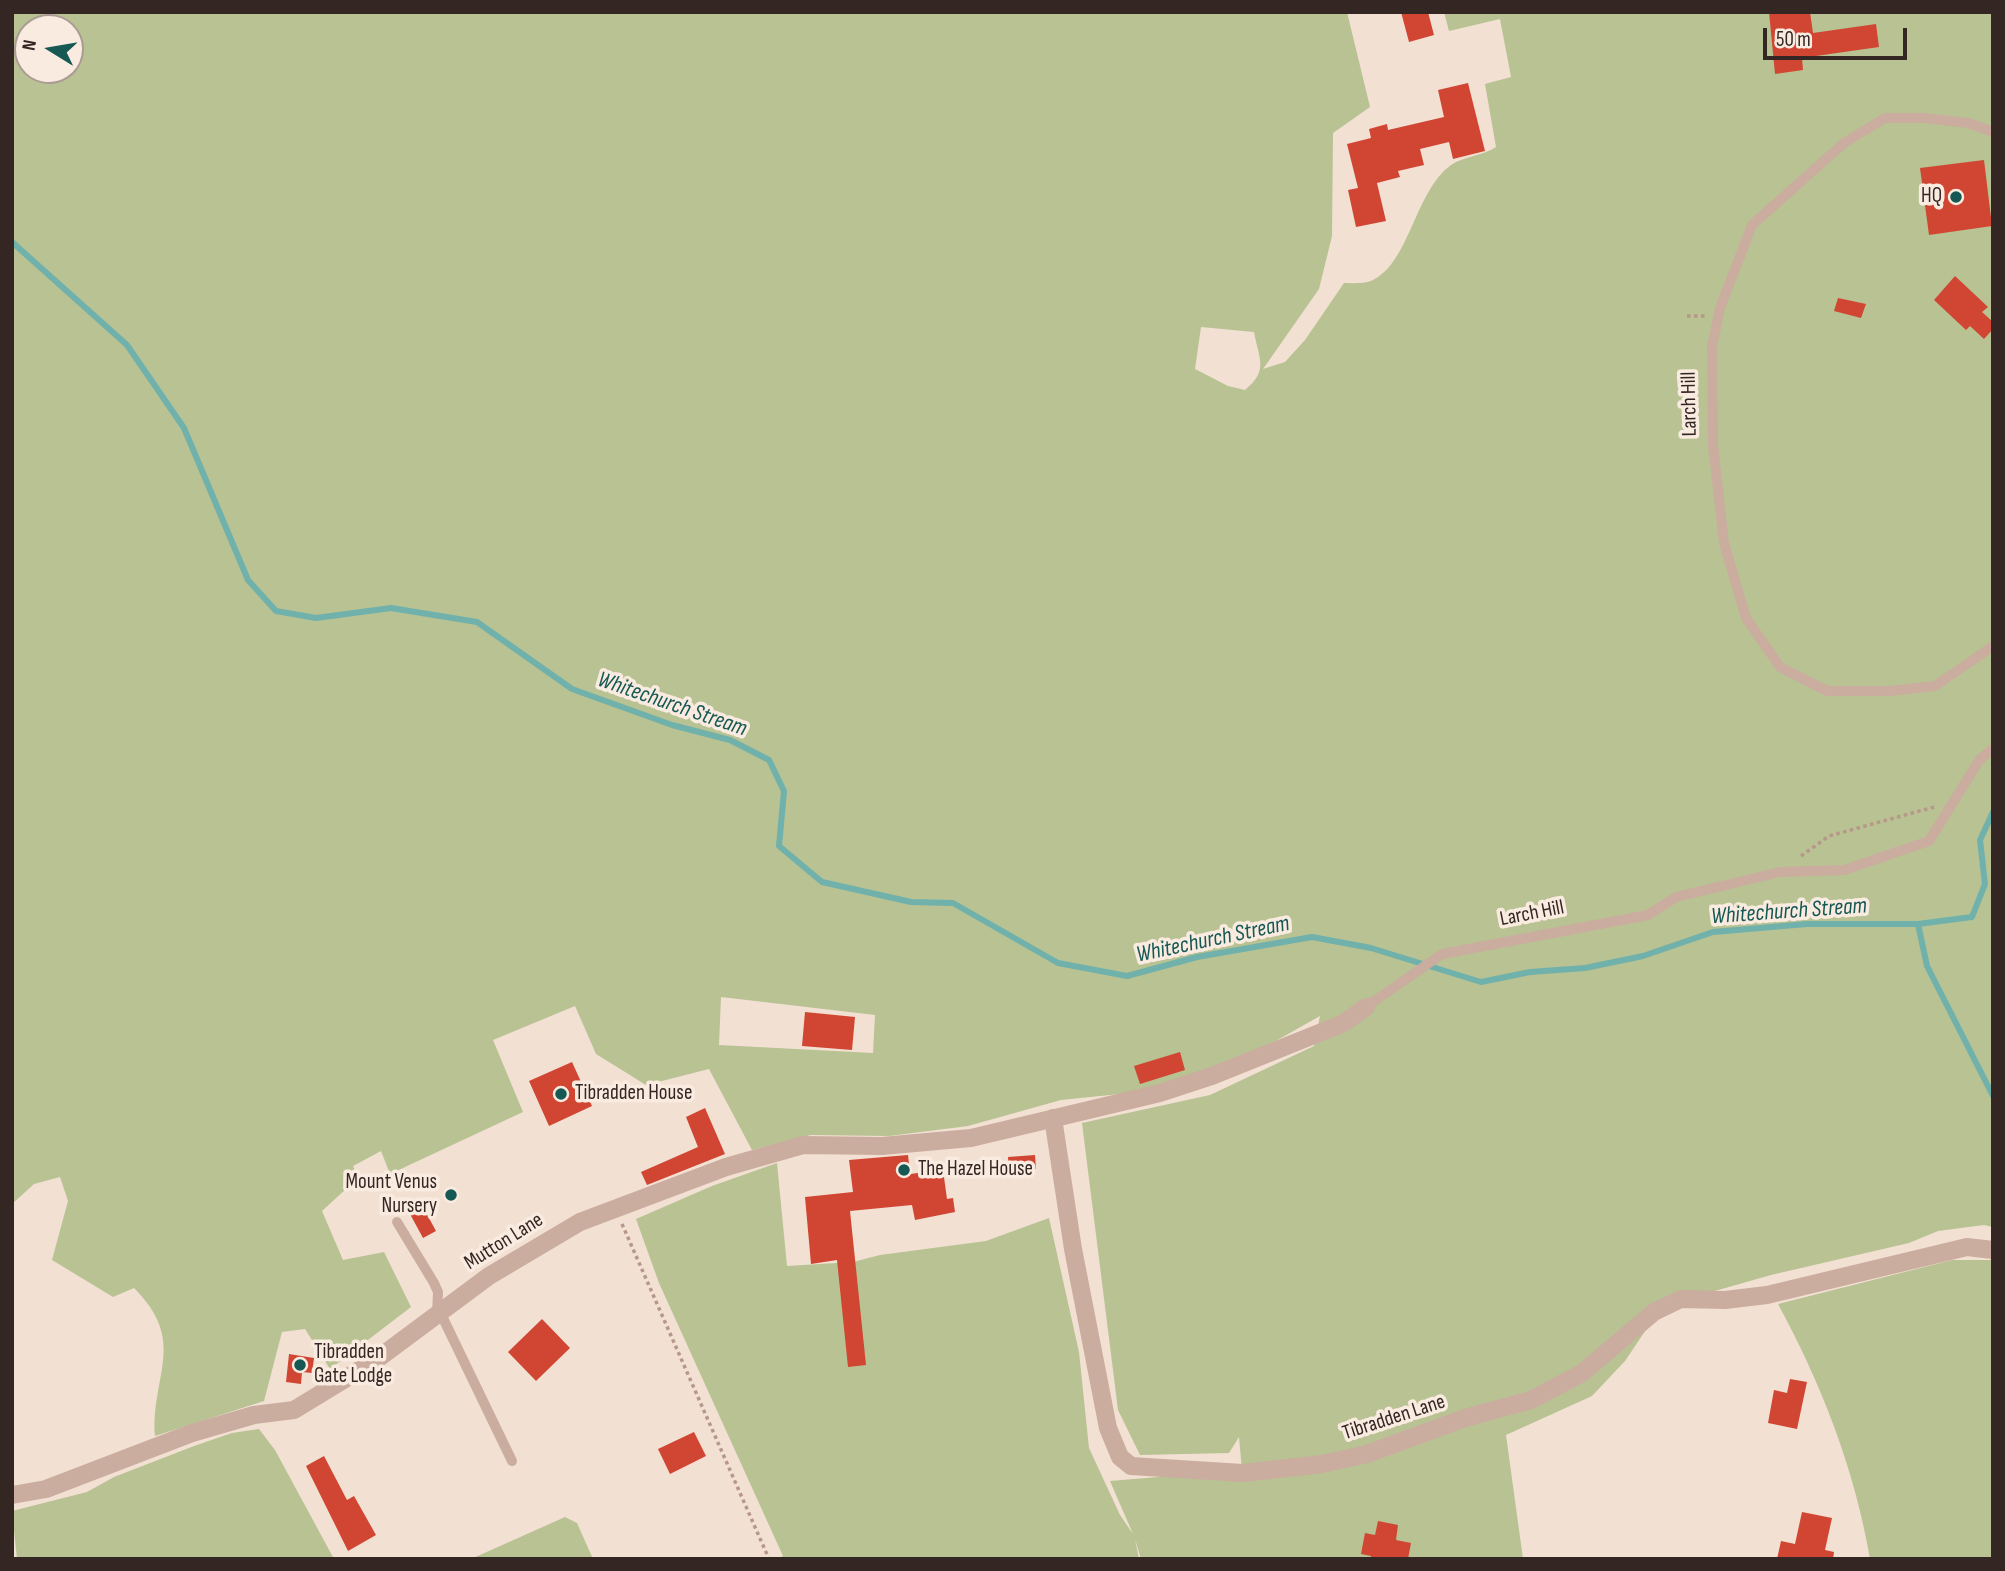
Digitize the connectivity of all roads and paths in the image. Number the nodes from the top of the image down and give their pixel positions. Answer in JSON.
{"nodes":[{"id":1,"x":1993,"y":132,"type":"edge"},
{"id":2,"x":1993,"y":646,"type":"edge"},
{"id":3,"x":1993,"y":748,"type":"edge"},
{"id":4,"x":1956,"y":801,"type":"junction"},
{"id":5,"x":1780,"y":872,"type":"junction"},
{"id":6,"x":1366,"y":1007,"type":"joint"},
{"id":7,"x":1053,"y":1118,"type":"junction"},
{"id":8,"x":615,"y":1210,"type":"junction"},
{"id":9,"x":397,"y":1222,"type":"dead end"},
{"id":10,"x":1993,"y":1250,"type":"edge"},
{"id":11,"x":438,"y":1313,"type":"junction"},
{"id":12,"x":512,"y":1461,"type":"dead end"},
{"id":13,"x":12,"y":1495,"type":"edge"},
{"id":14,"x":769,"y":1559,"type":"edge"}],
"edges":[{"from":1,"to":2,"type":"lane","name":"Larch Hill"},
{"from":3,"to":4,"type":"lane","name":"Larch Hill"},
{"from":4,"to":5,"type":"path"},
{"from":4,"to":5,"type":"lane","name":"Larch Hill"},
{"from":5,"to":6,"type":"lane","name":"Larch Hill"},
{"from":6,"to":7,"type":"street","name":"Larch Hill"},
{"from":7,"to":8,"type":"street","name":"Mutton Lane"},
{"from":7,"to":10,"type":"street","name":"Tibradden Lane"},
{"from":8,"to":11,"type":"street","name":"Mutton Lane"},
{"from":8,"to":14,"type":"path"},
{"from":9,"to":11,"type":"lane"},
{"from":11,"to":12,"type":"lane"},
{"from":11,"to":13,"type":"street","name":"Mutton Lane"}]}
